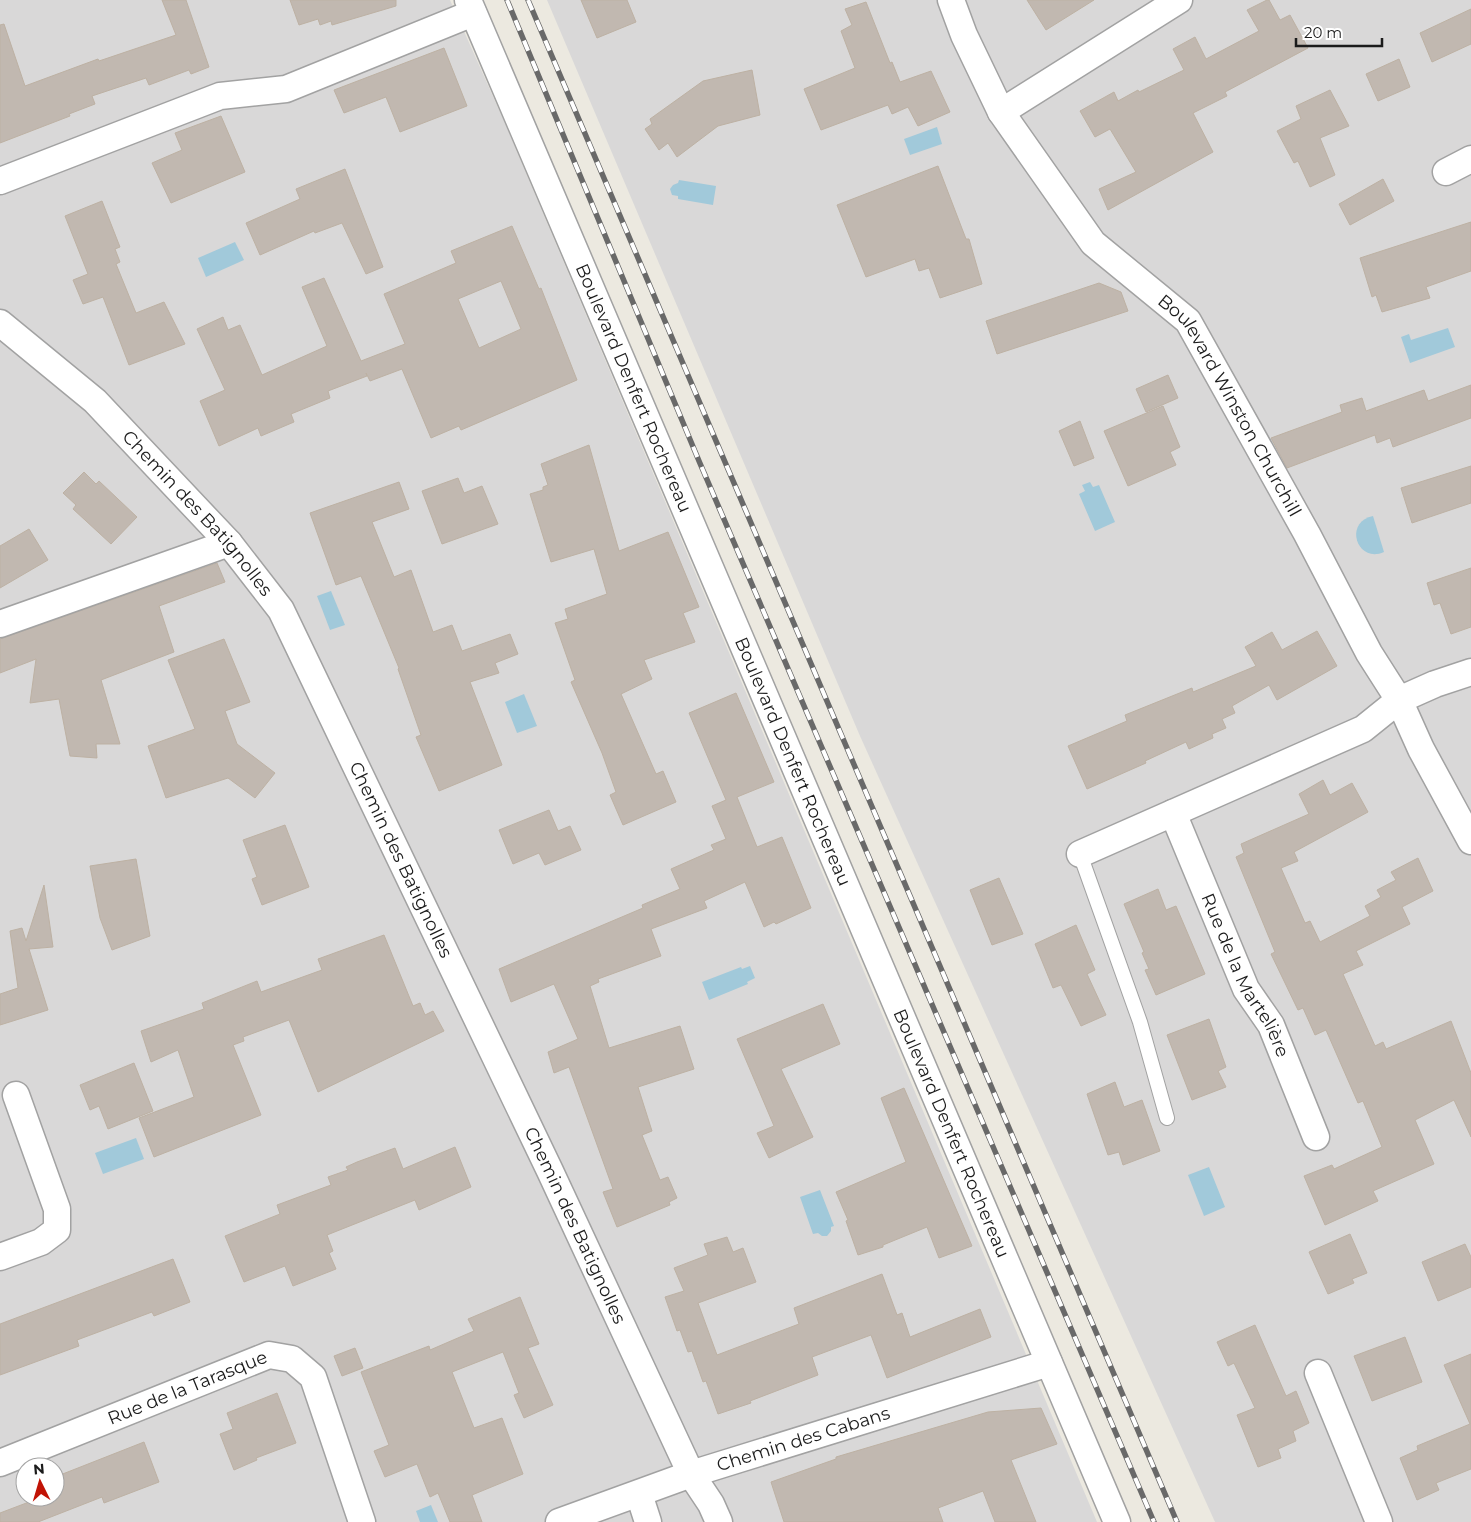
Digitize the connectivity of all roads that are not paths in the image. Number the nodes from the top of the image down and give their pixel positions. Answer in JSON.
{"nodes":[{"id":1,"x":950,"y":0,"type":"edge"},
{"id":2,"x":1179,"y":0,"type":"edge"},
{"id":3,"x":470,"y":7,"type":"edge"},
{"id":4,"x":1001,"y":112,"type":"junction"},
{"id":5,"x":1471,"y":159,"type":"edge"},
{"id":6,"x":1446,"y":172,"type":"dead end"},
{"id":7,"x":0,"y":181,"type":"edge"},
{"id":8,"x":0,"y":323,"type":"edge"},
{"id":9,"x":229,"y":543,"type":"junction"},
{"id":10,"x":0,"y":624,"type":"edge"},
{"id":11,"x":1471,"y":672,"type":"edge"},
{"id":12,"x":1399,"y":700,"type":"junction"},
{"id":13,"x":1173,"y":813,"type":"junction"},
{"id":14,"x":1468,"y":831,"type":"edge"},
{"id":15,"x":1080,"y":854,"type":"joint"},
{"id":16,"x":16,"y":1095,"type":"dead end"},
{"id":17,"x":1167,"y":1118,"type":"dead end"},
{"id":18,"x":1316,"y":1137,"type":"dead end"},
{"id":19,"x":0,"y":1258,"type":"edge"},
{"id":20,"x":1049,"y":1363,"type":"junction"},
{"id":21,"x":1318,"y":1374,"type":"dead end"},
{"id":22,"x":0,"y":1463,"type":"edge"},
{"id":23,"x":691,"y":1474,"type":"junction"},
{"id":24,"x":638,"y":1494,"type":"junction"},
{"id":25,"x":362,"y":1522,"type":"edge"},
{"id":26,"x":559,"y":1522,"type":"edge"},
{"id":27,"x":648,"y":1522,"type":"edge"},
{"id":28,"x":719,"y":1522,"type":"edge"},
{"id":29,"x":1117,"y":1522,"type":"edge"},
{"id":30,"x":1379,"y":1522,"type":"edge"}],
"edges":[{"from":1,"to":4,"type":"street","name":"Boulevard Winston Churchill"},
{"from":2,"to":4,"type":"street"},
{"from":3,"to":7,"type":"street"},
{"from":3,"to":20,"type":"street","name":"Boulevard Denfert Rochereau"},
{"from":4,"to":12,"type":"street","name":"Boulevard Winston Churchill"},
{"from":5,"to":6,"type":"street"},
{"from":8,"to":9,"type":"street","name":"Chemin des Batignolles"},
{"from":9,"to":10,"type":"street"},
{"from":9,"to":23,"type":"street","name":"Chemin des Batignolles"},
{"from":11,"to":12,"type":"street"},
{"from":12,"to":13,"type":"street"},
{"from":12,"to":14,"type":"street","name":"Boulevard Winston Churchill"},
{"from":13,"to":15,"type":"street"},
{"from":13,"to":18,"type":"street","name":"Rue de la Martelière"},
{"from":15,"to":17,"type":"lane"},
{"from":16,"to":19,"type":"street"},
{"from":20,"to":23,"type":"street","name":"Chemin des Cabans"},
{"from":20,"to":29,"type":"street","name":"Boulevard Denfert Rochereau"},
{"from":21,"to":30,"type":"street"},
{"from":22,"to":25,"type":"street","name":"Rue de la Tarasque"},
{"from":23,"to":24,"type":"street","name":"Chemin des Cabans"},
{"from":23,"to":28,"type":"street","name":"Chemin des Batignolles"},
{"from":24,"to":26,"type":"street","name":"Chemin des Cabans"},
{"from":24,"to":27,"type":"street"}]}
